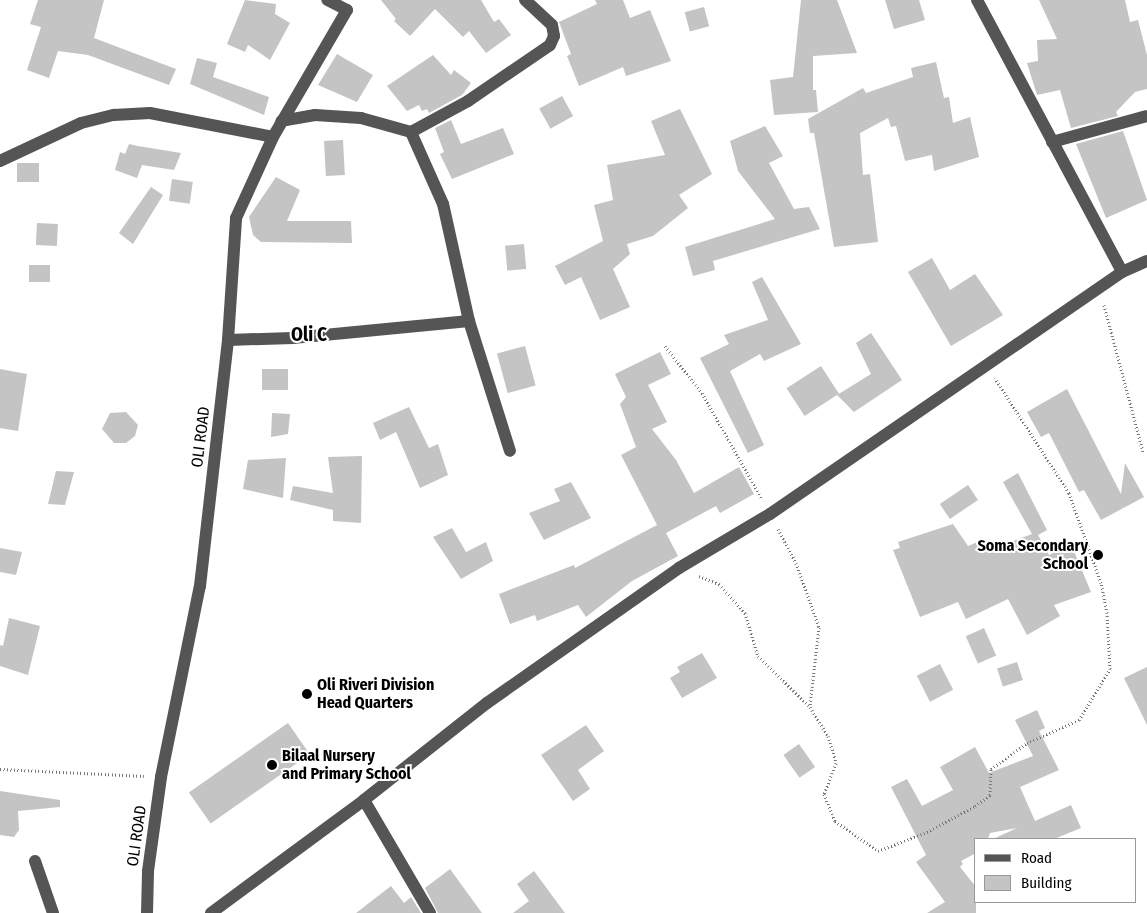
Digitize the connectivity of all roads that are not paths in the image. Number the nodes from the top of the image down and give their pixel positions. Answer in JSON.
{"nodes":[{"id":1,"x":327,"y":0,"type":"edge"},
{"id":2,"x":525,"y":0,"type":"edge"},
{"id":3,"x":977,"y":0,"type":"edge"},
{"id":4,"x":350,"y":5,"type":"edge"},
{"id":5,"x":1147,"y":116,"type":"edge"},
{"id":6,"x":282,"y":121,"type":"junction"},
{"id":7,"x":411,"y":132,"type":"junction"},
{"id":8,"x":273,"y":136,"type":"junction"},
{"id":9,"x":1052,"y":142,"type":"junction"},
{"id":10,"x":0,"y":161,"type":"edge"},
{"id":11,"x":1147,"y":261,"type":"edge"},
{"id":12,"x":1122,"y":272,"type":"junction"},
{"id":13,"x":469,"y":321,"type":"junction"},
{"id":14,"x":228,"y":340,"type":"junction"},
{"id":15,"x":510,"y":451,"type":"dead end"},
{"id":16,"x":364,"y":800,"type":"junction"},
{"id":17,"x":35,"y":861,"type":"dead end"},
{"id":18,"x":53,"y":913,"type":"edge"},
{"id":19,"x":147,"y":913,"type":"edge"},
{"id":20,"x":212,"y":913,"type":"edge"},
{"id":21,"x":430,"y":913,"type":"edge"}],
"edges":[{"from":1,"to":4,"type":"street","name":"OLI ROAD"},
{"from":2,"to":7,"type":"street"},
{"from":3,"to":9,"type":"street"},
{"from":4,"to":6,"type":"street","name":"OLI ROAD"},
{"from":5,"to":9,"type":"street"},
{"from":6,"to":7,"type":"street"},
{"from":6,"to":8,"type":"street","name":"OLI ROAD"},
{"from":7,"to":13,"type":"street"},
{"from":8,"to":10,"type":"street"},
{"from":8,"to":14,"type":"street","name":"OLI ROAD"},
{"from":9,"to":12,"type":"street"},
{"from":11,"to":12,"type":"street"},
{"from":12,"to":16,"type":"street"},
{"from":13,"to":14,"type":"street"},
{"from":13,"to":15,"type":"street"},
{"from":14,"to":19,"type":"street","name":"OLI ROAD"},
{"from":16,"to":20,"type":"street"},
{"from":16,"to":21,"type":"street"},
{"from":17,"to":18,"type":"street"}]}
